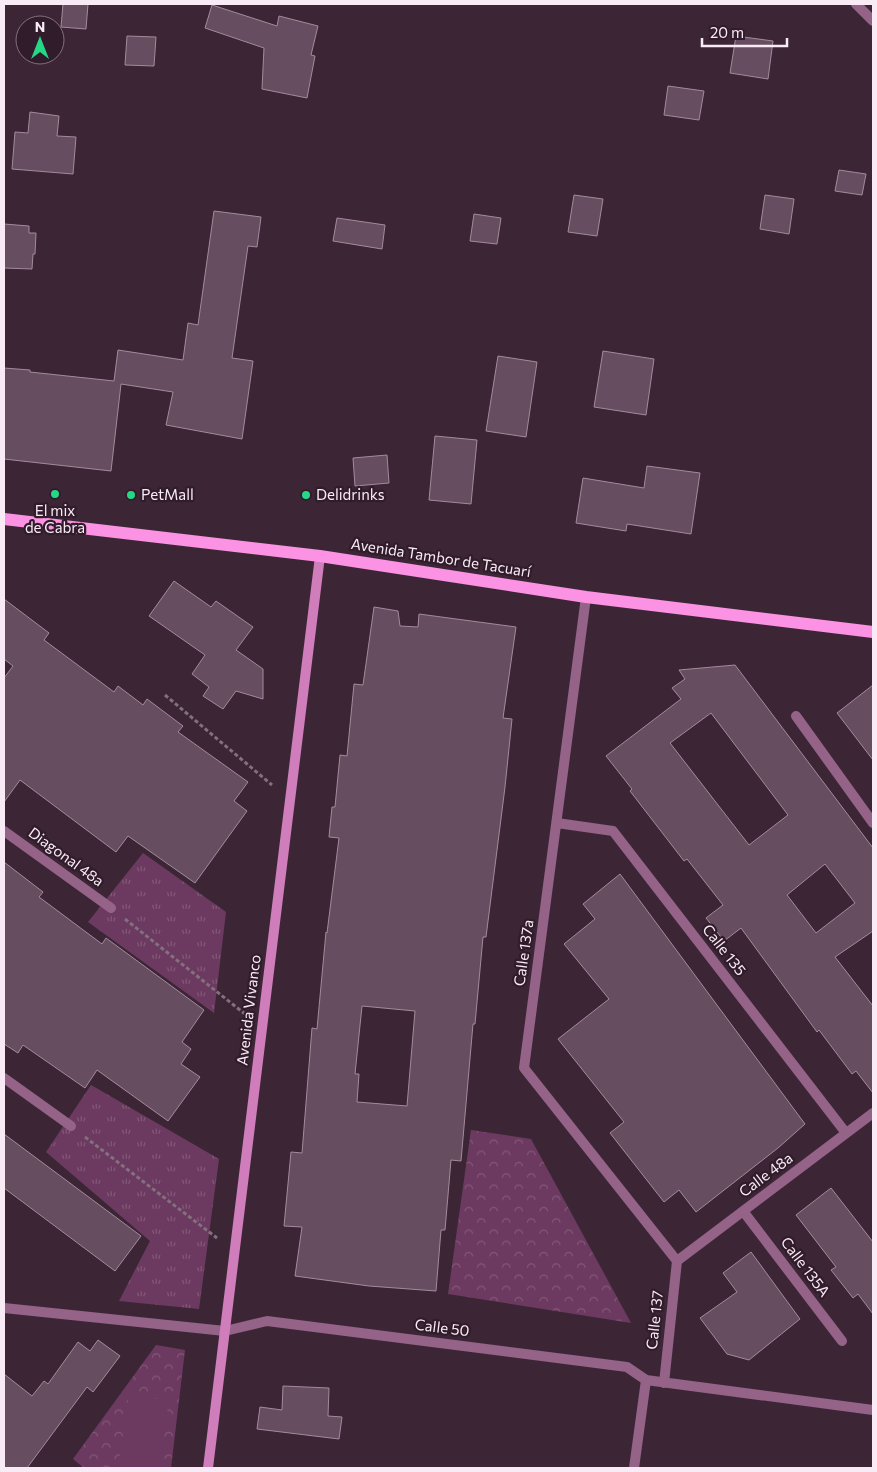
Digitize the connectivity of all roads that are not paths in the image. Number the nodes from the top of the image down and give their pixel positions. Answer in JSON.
{"nodes":[{"id":1,"x":856,"y":4,"type":"edge"},
{"id":2,"x":873,"y":21,"type":"edge"},
{"id":3,"x":4,"y":519,"type":"edge"},
{"id":4,"x":320,"y":556,"type":"junction"},
{"id":5,"x":586,"y":597,"type":"junction"},
{"id":6,"x":873,"y":632,"type":"edge"},
{"id":7,"x":796,"y":716,"type":"dead end"},
{"id":8,"x":557,"y":823,"type":"junction"},
{"id":9,"x":873,"y":823,"type":"edge"},
{"id":10,"x":4,"y":831,"type":"edge"},
{"id":11,"x":111,"y":908,"type":"road end"},
{"id":12,"x":4,"y":1078,"type":"edge"},
{"id":13,"x":873,"y":1112,"type":"edge"},
{"id":14,"x":71,"y":1126,"type":"road end"},
{"id":15,"x":846,"y":1133,"type":"junction"},
{"id":16,"x":743,"y":1211,"type":"junction"},
{"id":17,"x":677,"y":1261,"type":"junction"},
{"id":18,"x":4,"y":1308,"type":"edge"},
{"id":19,"x":225,"y":1331,"type":"junction"},
{"id":20,"x":842,"y":1341,"type":"dead end"},
{"id":21,"x":646,"y":1380,"type":"junction"},
{"id":22,"x":664,"y":1383,"type":"junction"},
{"id":23,"x":873,"y":1410,"type":"edge"},
{"id":24,"x":208,"y":1468,"type":"edge"},
{"id":25,"x":634,"y":1468,"type":"edge"}],
"edges":[{"from":1,"to":2,"type":"street"},
{"from":3,"to":4,"type":"main road","name":"Avenida Tambor de Tacuarí"},
{"from":4,"to":5,"type":"main road","name":"Avenida Tambor de Tacuarí"},
{"from":4,"to":19,"type":"main road","name":"Avenida Vivanco"},
{"from":5,"to":6,"type":"main road","name":"Avenida Tambor de Tacuarí"},
{"from":5,"to":8,"type":"street","name":"Calle 137a"},
{"from":7,"to":9,"type":"street"},
{"from":8,"to":15,"type":"street","name":"Calle 135"},
{"from":8,"to":17,"type":"street","name":"Calle 137a"},
{"from":10,"to":11,"type":"street","name":"Diagonal 48a"},
{"from":12,"to":14,"type":"street"},
{"from":13,"to":15,"type":"street","name":"Calle 48a"},
{"from":15,"to":16,"type":"street","name":"Calle 48a"},
{"from":16,"to":17,"type":"street","name":"Calle 48a"},
{"from":16,"to":20,"type":"street","name":"Calle 135A"},
{"from":17,"to":22,"type":"street","name":"Calle 137"},
{"from":18,"to":19,"type":"street","name":"Calle 50"},
{"from":19,"to":21,"type":"street","name":"Calle 50"},
{"from":19,"to":24,"type":"main road","name":"Avenida Vivanco"},
{"from":21,"to":22,"type":"street","name":"Calle 50"},
{"from":21,"to":25,"type":"street"},
{"from":22,"to":23,"type":"street","name":"Calle 50"}]}
